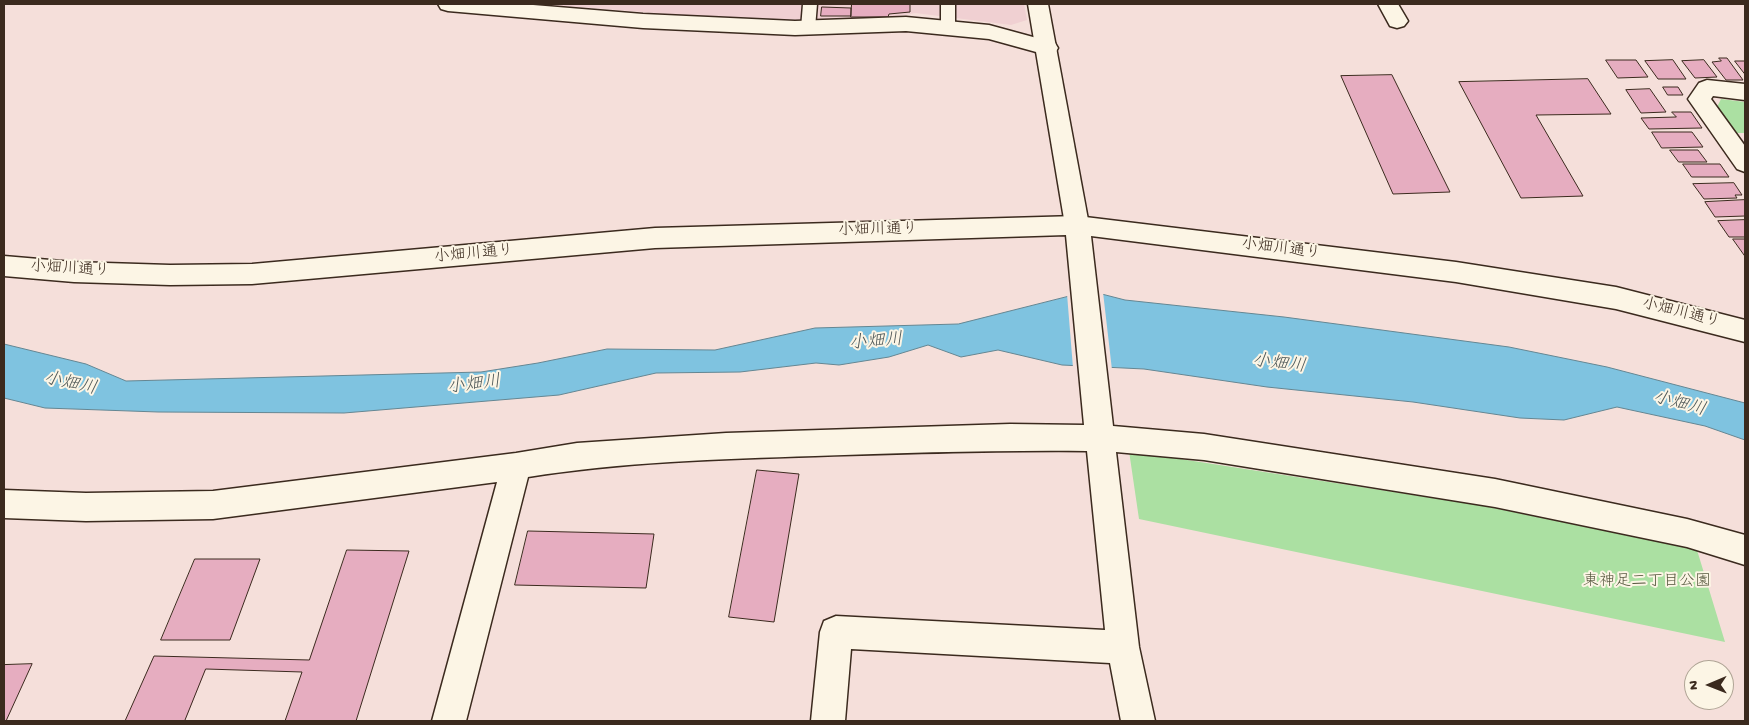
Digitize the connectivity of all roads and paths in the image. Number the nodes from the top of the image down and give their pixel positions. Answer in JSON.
{"nodes":[{"id":1,"x":448,"y":4,"type":"edge"},
{"id":2,"x":810,"y":4,"type":"edge"},
{"id":3,"x":948,"y":4,"type":"edge"},
{"id":4,"x":1038,"y":4,"type":"edge"},
{"id":5,"x":808,"y":28,"type":"junction"},
{"id":6,"x":948,"y":28,"type":"junction"},
{"id":7,"x":1047,"y":48,"type":"junction"},
{"id":8,"x":1745,"y":92,"type":"edge"},
{"id":9,"x":1745,"y":164,"type":"edge"},
{"id":10,"x":1077,"y":226,"type":"junction"},
{"id":11,"x":4,"y":266,"type":"edge"},
{"id":12,"x":1745,"y":331,"type":"edge"},
{"id":13,"x":1100,"y":430,"type":"junction"},
{"id":14,"x":516,"y":466,"type":"junction"},
{"id":15,"x":4,"y":504,"type":"edge"},
{"id":16,"x":1745,"y":550,"type":"edge"},
{"id":17,"x":1123,"y":647,"type":"junction"},
{"id":18,"x":449,"y":721,"type":"edge"},
{"id":19,"x":828,"y":721,"type":"edge"},
{"id":20,"x":1138,"y":721,"type":"edge"}],
"edges":[{"from":1,"to":5,"type":"street"},
{"from":2,"to":5,"type":"lane"},
{"from":3,"to":6,"type":"lane"},
{"from":4,"to":7,"type":"street"},
{"from":5,"to":6,"type":"street"},
{"from":6,"to":7,"type":"street"},
{"from":7,"to":10,"type":"street"},
{"from":8,"to":9,"type":"street"},
{"from":10,"to":11,"type":"street","name":"小畑川通り"},
{"from":10,"to":12,"type":"street","name":"小畑川通り"},
{"from":10,"to":13,"type":"street"},
{"from":13,"to":14,"type":"street"},
{"from":13,"to":16,"type":"street"},
{"from":13,"to":17,"type":"street"},
{"from":14,"to":15,"type":"street"},
{"from":14,"to":18,"type":"street"},
{"from":17,"to":19,"type":"street"},
{"from":17,"to":20,"type":"street"}]}
